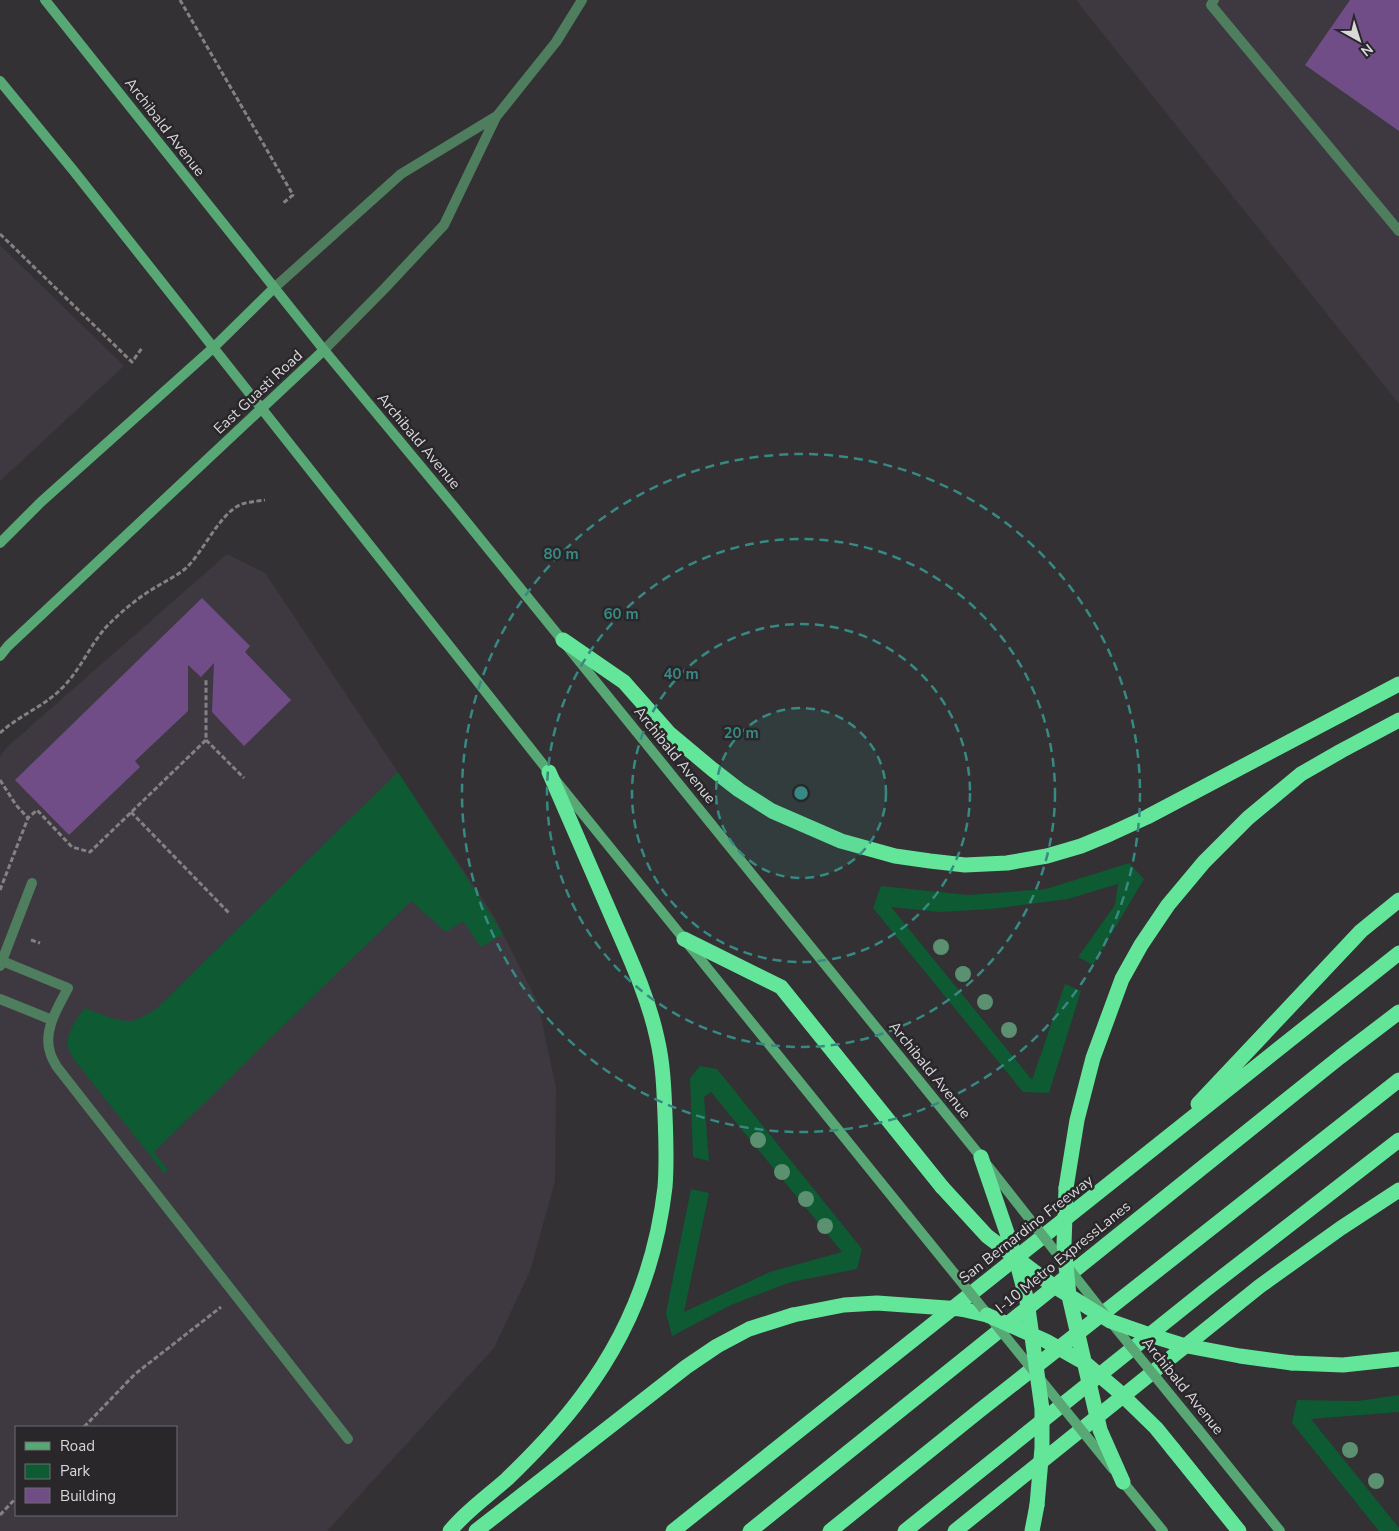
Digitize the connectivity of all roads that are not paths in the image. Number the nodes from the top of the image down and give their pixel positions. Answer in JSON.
{"nodes":[{"id":1,"x":45,"y":0,"type":"edge"},
{"id":2,"x":582,"y":0,"type":"edge"},
{"id":3,"x":1214,"y":0,"type":"edge"},
{"id":4,"x":0,"y":81,"type":"edge"},
{"id":5,"x":496,"y":117,"type":"junction"},
{"id":6,"x":1399,"y":230,"type":"edge"},
{"id":7,"x":274,"y":288,"type":"junction"},
{"id":8,"x":213,"y":348,"type":"junction"},
{"id":9,"x":324,"y":350,"type":"junction"},
{"id":10,"x":261,"y":409,"type":"junction"},
{"id":11,"x":0,"y":543,"type":"edge"},
{"id":12,"x":563,"y":640,"type":"junction"},
{"id":13,"x":0,"y":656,"type":"edge"},
{"id":14,"x":1399,"y":684,"type":"edge"},
{"id":15,"x":1399,"y":720,"type":"edge"},
{"id":16,"x":549,"y":772,"type":"junction"},
{"id":17,"x":32,"y":883,"type":"dead end"},
{"id":18,"x":1399,"y":900,"type":"edge"},
{"id":19,"x":684,"y":939,"type":"junction"},
{"id":20,"x":1399,"y":953,"type":"edge"},
{"id":21,"x":1,"y":963,"type":"edge"},
{"id":22,"x":0,"y":999,"type":"edge"},
{"id":23,"x":1399,"y":1012,"type":"edge"},
{"id":24,"x":52,"y":1020,"type":"junction"},
{"id":25,"x":1399,"y":1080,"type":"edge"},
{"id":26,"x":1399,"y":1140,"type":"edge"},
{"id":27,"x":1161,"y":1144,"type":"junction"},
{"id":28,"x":981,"y":1157,"type":"junction"},
{"id":29,"x":1399,"y":1190,"type":"edge"},
{"id":30,"x":1016,"y":1259,"type":"junction"},
{"id":31,"x":1065,"y":1264,"type":"junction"},
{"id":32,"x":1069,"y":1296,"type":"junction"},
{"id":33,"x":987,"y":1315,"type":"junction"},
{"id":34,"x":1110,"y":1321,"type":"junction"},
{"id":35,"x":1032,"y":1335,"type":"junction"},
{"id":36,"x":1399,"y":1359,"type":"edge"},
{"id":37,"x":1085,"y":1363,"type":"junction"},
{"id":38,"x":1038,"y":1378,"type":"junction"},
{"id":39,"x":348,"y":1439,"type":"dead end"},
{"id":40,"x":1123,"y":1482,"type":"junction"},
{"id":41,"x":450,"y":1531,"type":"edge"},
{"id":42,"x":476,"y":1531,"type":"edge"},
{"id":43,"x":673,"y":1531,"type":"edge"},
{"id":44,"x":750,"y":1531,"type":"edge"},
{"id":45,"x":830,"y":1531,"type":"edge"},
{"id":46,"x":905,"y":1531,"type":"edge"},
{"id":47,"x":956,"y":1531,"type":"edge"},
{"id":48,"x":1032,"y":1531,"type":"edge"},
{"id":49,"x":1164,"y":1531,"type":"edge"},
{"id":50,"x":1239,"y":1531,"type":"edge"},
{"id":51,"x":1280,"y":1531,"type":"edge"}],
"edges":[{"from":1,"to":7,"type":"main road","name":"Archibald Avenue"},
{"from":2,"to":5,"type":"street","name":"East Guasti Road"},
{"from":3,"to":6,"type":"street"},
{"from":4,"to":8,"type":"main road"},
{"from":5,"to":7,"type":"street","name":"East Guasti Road"},
{"from":5,"to":9,"type":"street","name":"East Guasti Road"},
{"from":7,"to":8,"type":"main road","name":"East Guasti Road"},
{"from":7,"to":9,"type":"main road","name":"Archibald Avenue"},
{"from":8,"to":10,"type":"main road"},
{"from":8,"to":11,"type":"main road","name":"East Guasti Road"},
{"from":9,"to":10,"type":"main road","name":"East Guasti Road"},
{"from":9,"to":12,"type":"main road","name":"Archibald Avenue"},
{"from":10,"to":13,"type":"main road","name":"East Guasti Road"},
{"from":10,"to":16,"type":"main road"},
{"from":12,"to":14,"type":"highway"},
{"from":12,"to":28,"type":"main road","name":"Archibald Avenue"},
{"from":15,"to":31,"type":"highway","bridge":true},
{"from":16,"to":19,"type":"main road"},
{"from":16,"to":41,"type":"highway"},
{"from":17,"to":21,"type":"street"},
{"from":18,"to":27,"type":"highway"},
{"from":19,"to":30,"type":"highway","bridge":true},
{"from":19,"to":33,"type":"main road","bridge":true},
{"from":20,"to":27,"type":"highway","name":"San Bernardino Freeway"},
{"from":21,"to":24,"type":"street"},
{"from":22,"to":24,"type":"street"},
{"from":23,"to":44,"type":"highway","name":"I-10 Metro ExpressLanes"},
{"from":24,"to":39,"type":"street"},
{"from":25,"to":45,"type":"highway"},
{"from":26,"to":46,"type":"highway"},
{"from":27,"to":43,"type":"highway","name":"San Bernardino Freeway"},
{"from":28,"to":30,"type":"highway","bridge":true},
{"from":28,"to":31,"type":"main road","name":"Archibald Avenue","bridge":true},
{"from":29,"to":47,"type":"highway"},
{"from":30,"to":32,"type":"highway","bridge":true},
{"from":30,"to":35,"type":"highway","bridge":true},
{"from":31,"to":32,"type":"highway","bridge":true},
{"from":31,"to":34,"type":"main road","name":"Archibald Avenue","bridge":true},
{"from":32,"to":34,"type":"highway","bridge":true},
{"from":32,"to":37,"type":"highway","bridge":true},
{"from":33,"to":35,"type":"highway","bridge":true},
{"from":33,"to":38,"type":"main road","bridge":true},
{"from":33,"to":42,"type":"highway","bridge":true},
{"from":34,"to":36,"type":"highway","bridge":true},
{"from":34,"to":51,"type":"main road","name":"Archibald Avenue","bridge":true},
{"from":35,"to":37,"type":"highway","bridge":true},
{"from":35,"to":38,"type":"highway","bridge":true},
{"from":37,"to":40,"type":"highway","bridge":true},
{"from":37,"to":50,"type":"highway","bridge":true},
{"from":38,"to":40,"type":"main road","bridge":true},
{"from":38,"to":48,"type":"highway","bridge":true},
{"from":40,"to":49,"type":"main road"}]}
